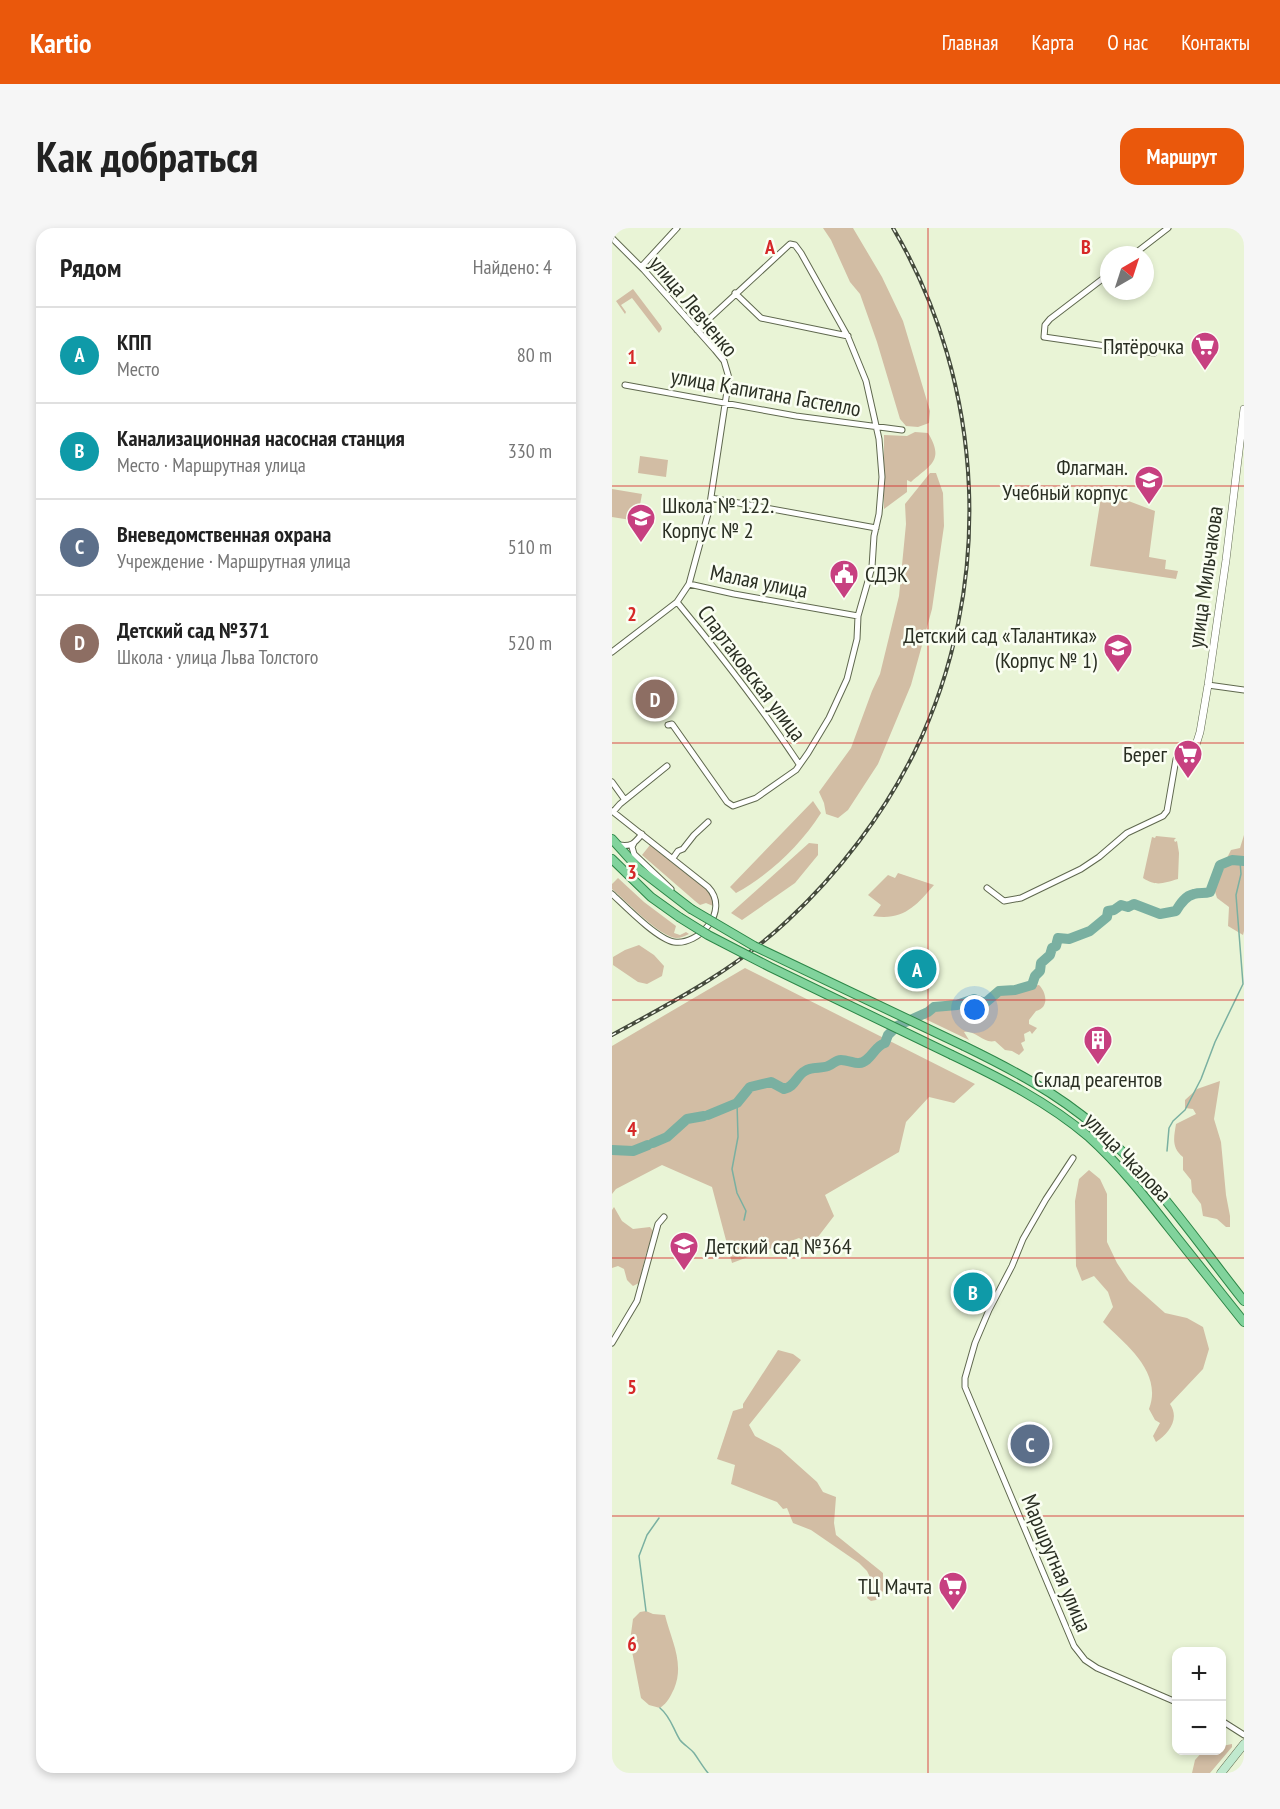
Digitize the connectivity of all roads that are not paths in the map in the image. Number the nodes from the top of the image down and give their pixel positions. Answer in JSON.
{"nodes":[{"id":1,"x":677,"y":228,"type":"edge"},
{"id":2,"x":1168,"y":228,"type":"edge"},
{"id":3,"x":612,"y":238,"type":"edge"},
{"id":4,"x":1145,"y":246,"type":"edge"},
{"id":5,"x":641,"y":267,"type":"junction"},
{"id":6,"x":1100,"y":281,"type":"edge"},
{"id":7,"x":735,"y":293,"type":"junction"},
{"id":8,"x":697,"y":330,"type":"junction"},
{"id":9,"x":848,"y":336,"type":"junction"},
{"id":10,"x":1154,"y":353,"type":"dead end"},
{"id":11,"x":625,"y":385,"type":"dead end"},
{"id":12,"x":725,"y":402,"type":"junction"},
{"id":13,"x":1244,"y":409,"type":"edge"},
{"id":14,"x":876,"y":427,"type":"junction"},
{"id":15,"x":902,"y":430,"type":"dead end"},
{"id":16,"x":1241,"y":457,"type":"edge"},
{"id":17,"x":711,"y":498,"type":"junction"},
{"id":18,"x":876,"y":528,"type":"junction"},
{"id":19,"x":689,"y":584,"type":"junction"},
{"id":20,"x":678,"y":602,"type":"junction"},
{"id":21,"x":858,"y":616,"type":"junction"},
{"id":22,"x":612,"y":652,"type":"edge"},
{"id":23,"x":1208,"y":685,"type":"junction"},
{"id":24,"x":1244,"y":690,"type":"edge"},
{"id":25,"x":668,"y":725,"type":"dead end"},
{"id":26,"x":1195,"y":748,"type":"joint"},
{"id":27,"x":799,"y":764,"type":"junction"},
{"id":28,"x":667,"y":766,"type":"dead end"},
{"id":29,"x":612,"y":782,"type":"edge"},
{"id":30,"x":625,"y":800,"type":"junction"},
{"id":31,"x":612,"y":812,"type":"edge"},
{"id":32,"x":708,"y":822,"type":"dead end"},
{"id":33,"x":642,"y":834,"type":"junction"},
{"id":34,"x":614,"y":841,"type":"edge"},
{"id":35,"x":634,"y":843,"type":"junction"},
{"id":36,"x":673,"y":858,"type":"junction"},
{"id":37,"x":613,"y":863,"type":"edge"},
{"id":38,"x":987,"y":888,"type":"dead end"},
{"id":39,"x":612,"y":894,"type":"edge"},
{"id":40,"x":691,"y":909,"type":"junction"},
{"id":41,"x":1072,"y":1158,"type":"dead end"},
{"id":42,"x":664,"y":1217,"type":"dead end"},
{"id":43,"x":1244,"y":1301,"type":"edge"},
{"id":44,"x":1244,"y":1322,"type":"edge"},
{"id":45,"x":612,"y":1343,"type":"edge"},
{"id":46,"x":1174,"y":1701,"type":"edge"},
{"id":47,"x":1226,"y":1724,"type":"edge"},
{"id":48,"x":1244,"y":1735,"type":"edge"},
{"id":49,"x":1244,"y":1744,"type":"edge"},
{"id":50,"x":1221,"y":1773,"type":"edge"}],
"edges":[{"from":1,"to":5,"type":"street"},
{"from":2,"to":4,"type":"street"},
{"from":3,"to":5,"type":"street","name":"улица Левченко"},
{"from":5,"to":8,"type":"street","name":"улица Левченко"},
{"from":6,"to":10,"type":"street"},
{"from":7,"to":8,"type":"street"},
{"from":7,"to":9,"type":"street"},
{"from":7,"to":9,"type":"street"},
{"from":8,"to":12,"type":"street","name":"улица Левченко"},
{"from":9,"to":14,"type":"street"},
{"from":11,"to":12,"type":"street","name":"улица Капитана Гастелло"},
{"from":12,"to":14,"type":"street","name":"улица Капитана Гастелло"},
{"from":12,"to":17,"type":"street","name":"улица Левченко"},
{"from":13,"to":16,"type":"street","name":"улица Мильчакова"},
{"from":14,"to":15,"type":"street","name":"улица Капитана Гастелло"},
{"from":14,"to":18,"type":"street"},
{"from":16,"to":23,"type":"street","name":"улица Мильчакова"},
{"from":17,"to":18,"type":"street"},
{"from":17,"to":19,"type":"street","name":"улица Левченко"},
{"from":18,"to":21,"type":"street"},
{"from":19,"to":20,"type":"street","name":"улица Левченко"},
{"from":19,"to":21,"type":"street","name":"Малая улица"},
{"from":20,"to":22,"type":"street","name":"улица Левченко"},
{"from":20,"to":27,"type":"street","name":"Спартаковская улица"},
{"from":21,"to":27,"type":"street"},
{"from":23,"to":24,"type":"street"},
{"from":23,"to":26,"type":"street","name":"улица Мильчакова"},
{"from":25,"to":27,"type":"street"},
{"from":26,"to":38,"type":"street"},
{"from":28,"to":30,"type":"street"},
{"from":29,"to":30,"type":"street"},
{"from":30,"to":31,"type":"street"},
{"from":31,"to":33,"type":"street"},
{"from":32,"to":36,"type":"street"},
{"from":33,"to":35,"type":"street"},
{"from":33,"to":36,"type":"street"},
{"from":34,"to":35,"type":"street"},
{"from":34,"to":40,"type":"main road","name":"улица Чкалова"},
{"from":35,"to":40,"type":"street"},
{"from":36,"to":39,"type":"street"},
{"from":37,"to":44,"type":"main road","name":"улица Чкалова","bridge":true},
{"from":40,"to":43,"type":"main road","name":"улица Чкалова","bridge":true},
{"from":41,"to":46,"type":"street","name":"Маршрутная улица"},
{"from":42,"to":45,"type":"street"},
{"from":47,"to":48,"type":"street"},
{"from":49,"to":50,"type":"main road"}]}
